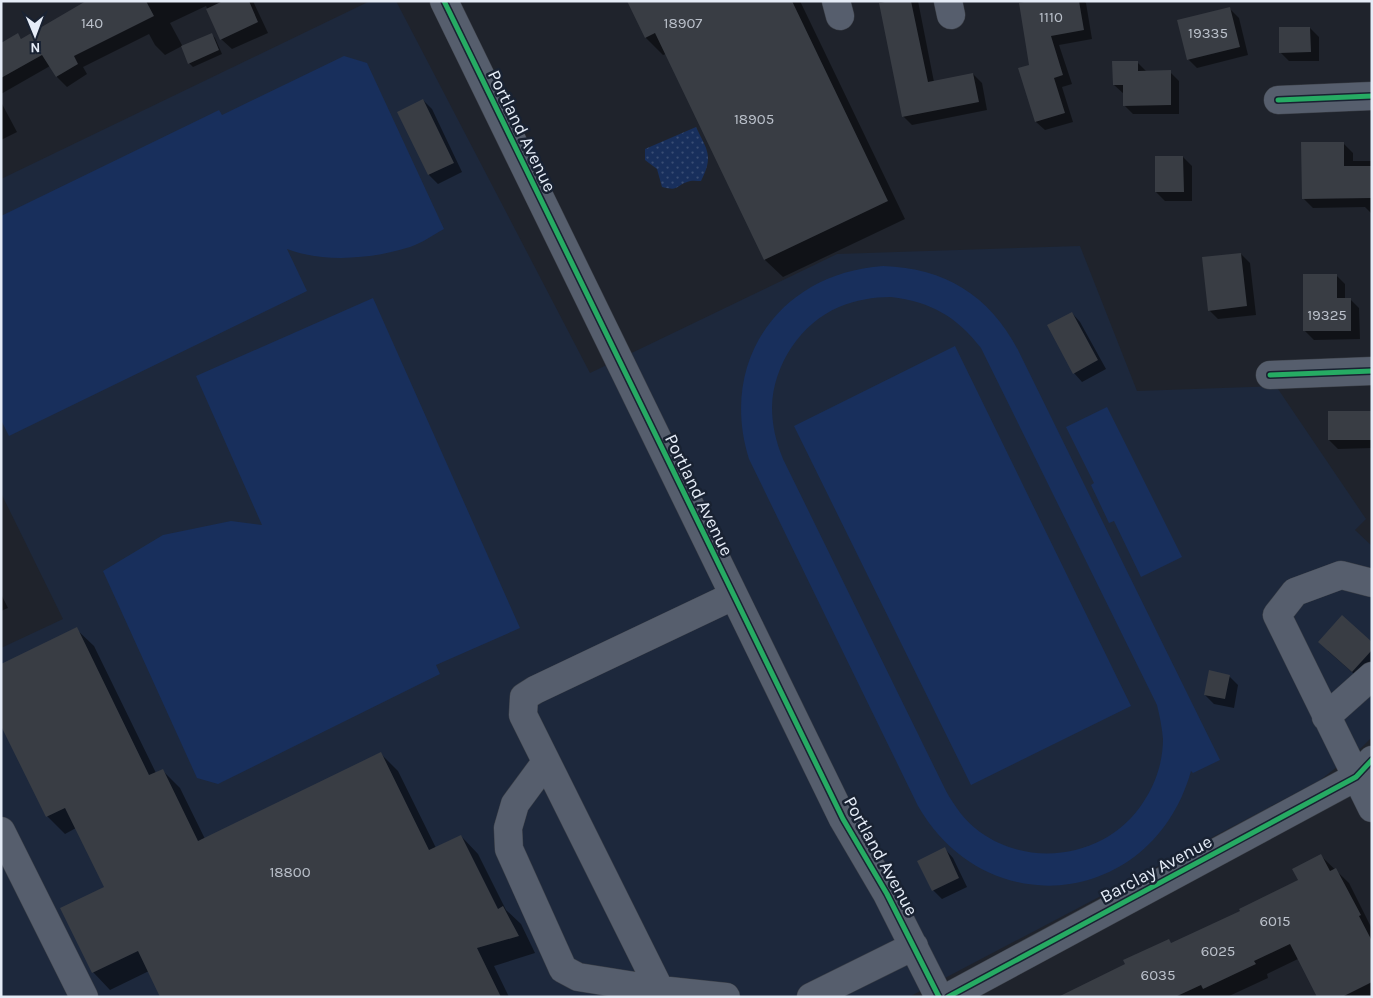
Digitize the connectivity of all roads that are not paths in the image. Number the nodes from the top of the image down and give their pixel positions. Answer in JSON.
{"nodes":[{"id":1,"x":444,"y":1,"type":"edge"},
{"id":2,"x":1372,"y":96,"type":"edge"},
{"id":3,"x":1278,"y":100,"type":"dead end"},
{"id":4,"x":1372,"y":371,"type":"edge"},
{"id":5,"x":1270,"y":375,"type":"dead end"},
{"id":6,"x":1372,"y":583,"type":"edge"},
{"id":7,"x":733,"y":596,"type":"junction"},
{"id":8,"x":1372,"y":676,"type":"edge"},
{"id":9,"x":1326,"y":717,"type":"junction"},
{"id":10,"x":546,"y":762,"type":"junction"},
{"id":11,"x":1364,"y":769,"type":"edge"},
{"id":12,"x":1372,"y":808,"type":"edge"},
{"id":13,"x":1,"y":831,"type":"edge"},
{"id":14,"x":914,"y":946,"type":"junction"},
{"id":15,"x":660,"y":990,"type":"junction"},
{"id":16,"x":84,"y":997,"type":"edge"},
{"id":17,"x":726,"y":997,"type":"edge"},
{"id":18,"x":811,"y":997,"type":"edge"},
{"id":19,"x":939,"y":997,"type":"edge"},
{"id":20,"x":948,"y":997,"type":"edge"}],
"edges":[{"from":1,"to":7,"type":"street","name":"Portland Avenue"},
{"from":2,"to":3,"type":"street"},
{"from":4,"to":5,"type":"street"},
{"from":6,"to":9,"type":"street"},
{"from":7,"to":10,"type":"street"},
{"from":7,"to":14,"type":"street","name":"Portland Avenue"},
{"from":8,"to":9,"type":"street"},
{"from":9,"to":11,"type":"street"},
{"from":10,"to":15,"type":"street"},
{"from":10,"to":15,"type":"street"},
{"from":11,"to":12,"type":"street"},
{"from":11,"to":20,"type":"street","name":"Barclay Avenue"},
{"from":13,"to":16,"type":"street"},
{"from":14,"to":18,"type":"street"},
{"from":14,"to":19,"type":"street","name":"Portland Avenue"},
{"from":15,"to":17,"type":"street"}]}
